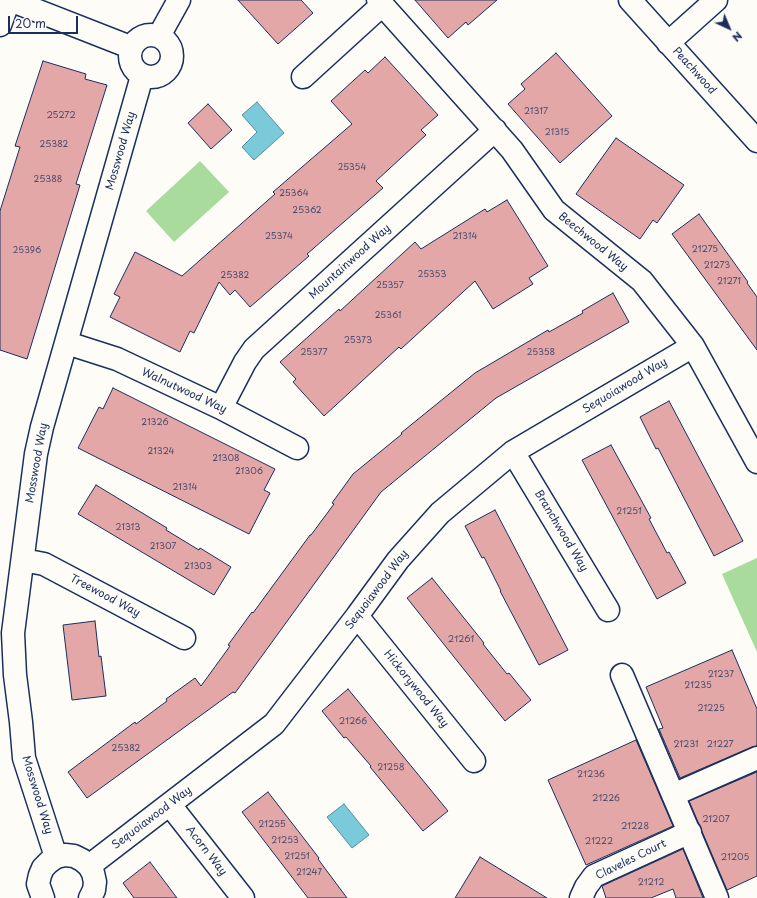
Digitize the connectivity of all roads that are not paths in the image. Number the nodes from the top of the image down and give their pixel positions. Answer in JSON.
{"nodes":[{"id":1,"x":10,"y":0,"type":"edge"},
{"id":2,"x":180,"y":0,"type":"edge"},
{"id":3,"x":630,"y":0,"type":"edge"},
{"id":4,"x":716,"y":0,"type":"edge"},
{"id":5,"x":380,"y":3,"type":"edge"},
{"id":6,"x":0,"y":25,"type":"edge"},
{"id":7,"x":159,"y":36,"type":"junction"},
{"id":8,"x":668,"y":42,"type":"junction"},
{"id":9,"x":130,"y":47,"type":"junction"},
{"id":10,"x":142,"y":76,"type":"junction"},
{"id":11,"x":304,"y":77,"type":"dead end"},
{"id":12,"x":495,"y":130,"type":"junction"},
{"id":13,"x":757,"y":141,"type":"edge"},
{"id":14,"x":67,"y":343,"type":"junction"},
{"id":15,"x":693,"y":346,"type":"junction"},
{"id":16,"x":221,"y":408,"type":"junction"},
{"id":17,"x":297,"y":448,"type":"dead end"},
{"id":18,"x":514,"y":452,"type":"junction"},
{"id":19,"x":757,"y":462,"type":"edge"},
{"id":20,"x":23,"y":560,"type":"junction"},
{"id":21,"x":608,"y":610,"type":"dead end"},
{"id":22,"x":357,"y":616,"type":"junction"},
{"id":23,"x":184,"y":638,"type":"dead end"},
{"id":24,"x":622,"y":675,"type":"dead end"},
{"id":25,"x":757,"y":758,"type":"edge"},
{"id":26,"x":474,"y":761,"type":"dead end"},
{"id":27,"x":673,"y":794,"type":"junction"},
{"id":28,"x":170,"y":805,"type":"junction"},
{"id":29,"x":690,"y":832,"type":"junction"},
{"id":30,"x":56,"y":857,"type":"junction"},
{"id":31,"x":89,"y":866,"type":"junction"},
{"id":32,"x":43,"y":898,"type":"edge"},
{"id":33,"x":90,"y":898,"type":"edge"},
{"id":34,"x":243,"y":898,"type":"edge"},
{"id":35,"x":581,"y":898,"type":"edge"},
{"id":36,"x":717,"y":898,"type":"edge"}],
"edges":[{"from":1,"to":6,"type":"street"},
{"from":1,"to":9,"type":"street"},
{"from":2,"to":7,"type":"street"},
{"from":3,"to":8,"type":"street","name":"Peachwood"},
{"from":4,"to":8,"type":"street"},
{"from":5,"to":11,"type":"street"},
{"from":5,"to":12,"type":"street","name":"Beechwood Way"},
{"from":7,"to":9,"type":"street"},
{"from":7,"to":10,"type":"street"},
{"from":8,"to":13,"type":"street","name":"Peachwood"},
{"from":9,"to":10,"type":"street"},
{"from":10,"to":14,"type":"street","name":"Mosswood Way"},
{"from":12,"to":15,"type":"street","name":"Beechwood Way"},
{"from":12,"to":16,"type":"street","name":"Mountainwood Way"},
{"from":14,"to":16,"type":"street","name":"Walnutwood Way"},
{"from":14,"to":20,"type":"street","name":"Mosswood Way"},
{"from":15,"to":18,"type":"street","name":"Sequoiawood Way"},
{"from":15,"to":19,"type":"street","name":"Beechwood Way"},
{"from":16,"to":17,"type":"street","name":"Walnutwood Way"},
{"from":18,"to":21,"type":"street","name":"Branchwood Way"},
{"from":18,"to":22,"type":"street","name":"Sequoiawood Way"},
{"from":20,"to":23,"type":"street","name":"Treewood Way"},
{"from":20,"to":30,"type":"street","name":"Mosswood Way"},
{"from":22,"to":26,"type":"street","name":"Hickorywood Way"},
{"from":22,"to":28,"type":"street","name":"Sequoiawood Way"},
{"from":24,"to":27,"type":"street"},
{"from":25,"to":27,"type":"street"},
{"from":27,"to":29,"type":"street"},
{"from":28,"to":31,"type":"street","name":"Sequoiawood Way"},
{"from":28,"to":34,"type":"street","name":"Acorn Way"},
{"from":29,"to":35,"type":"street","name":"Claveles Court"},
{"from":29,"to":36,"type":"street"},
{"from":30,"to":31,"type":"street"},
{"from":30,"to":32,"type":"street"},
{"from":31,"to":33,"type":"street"}]}
